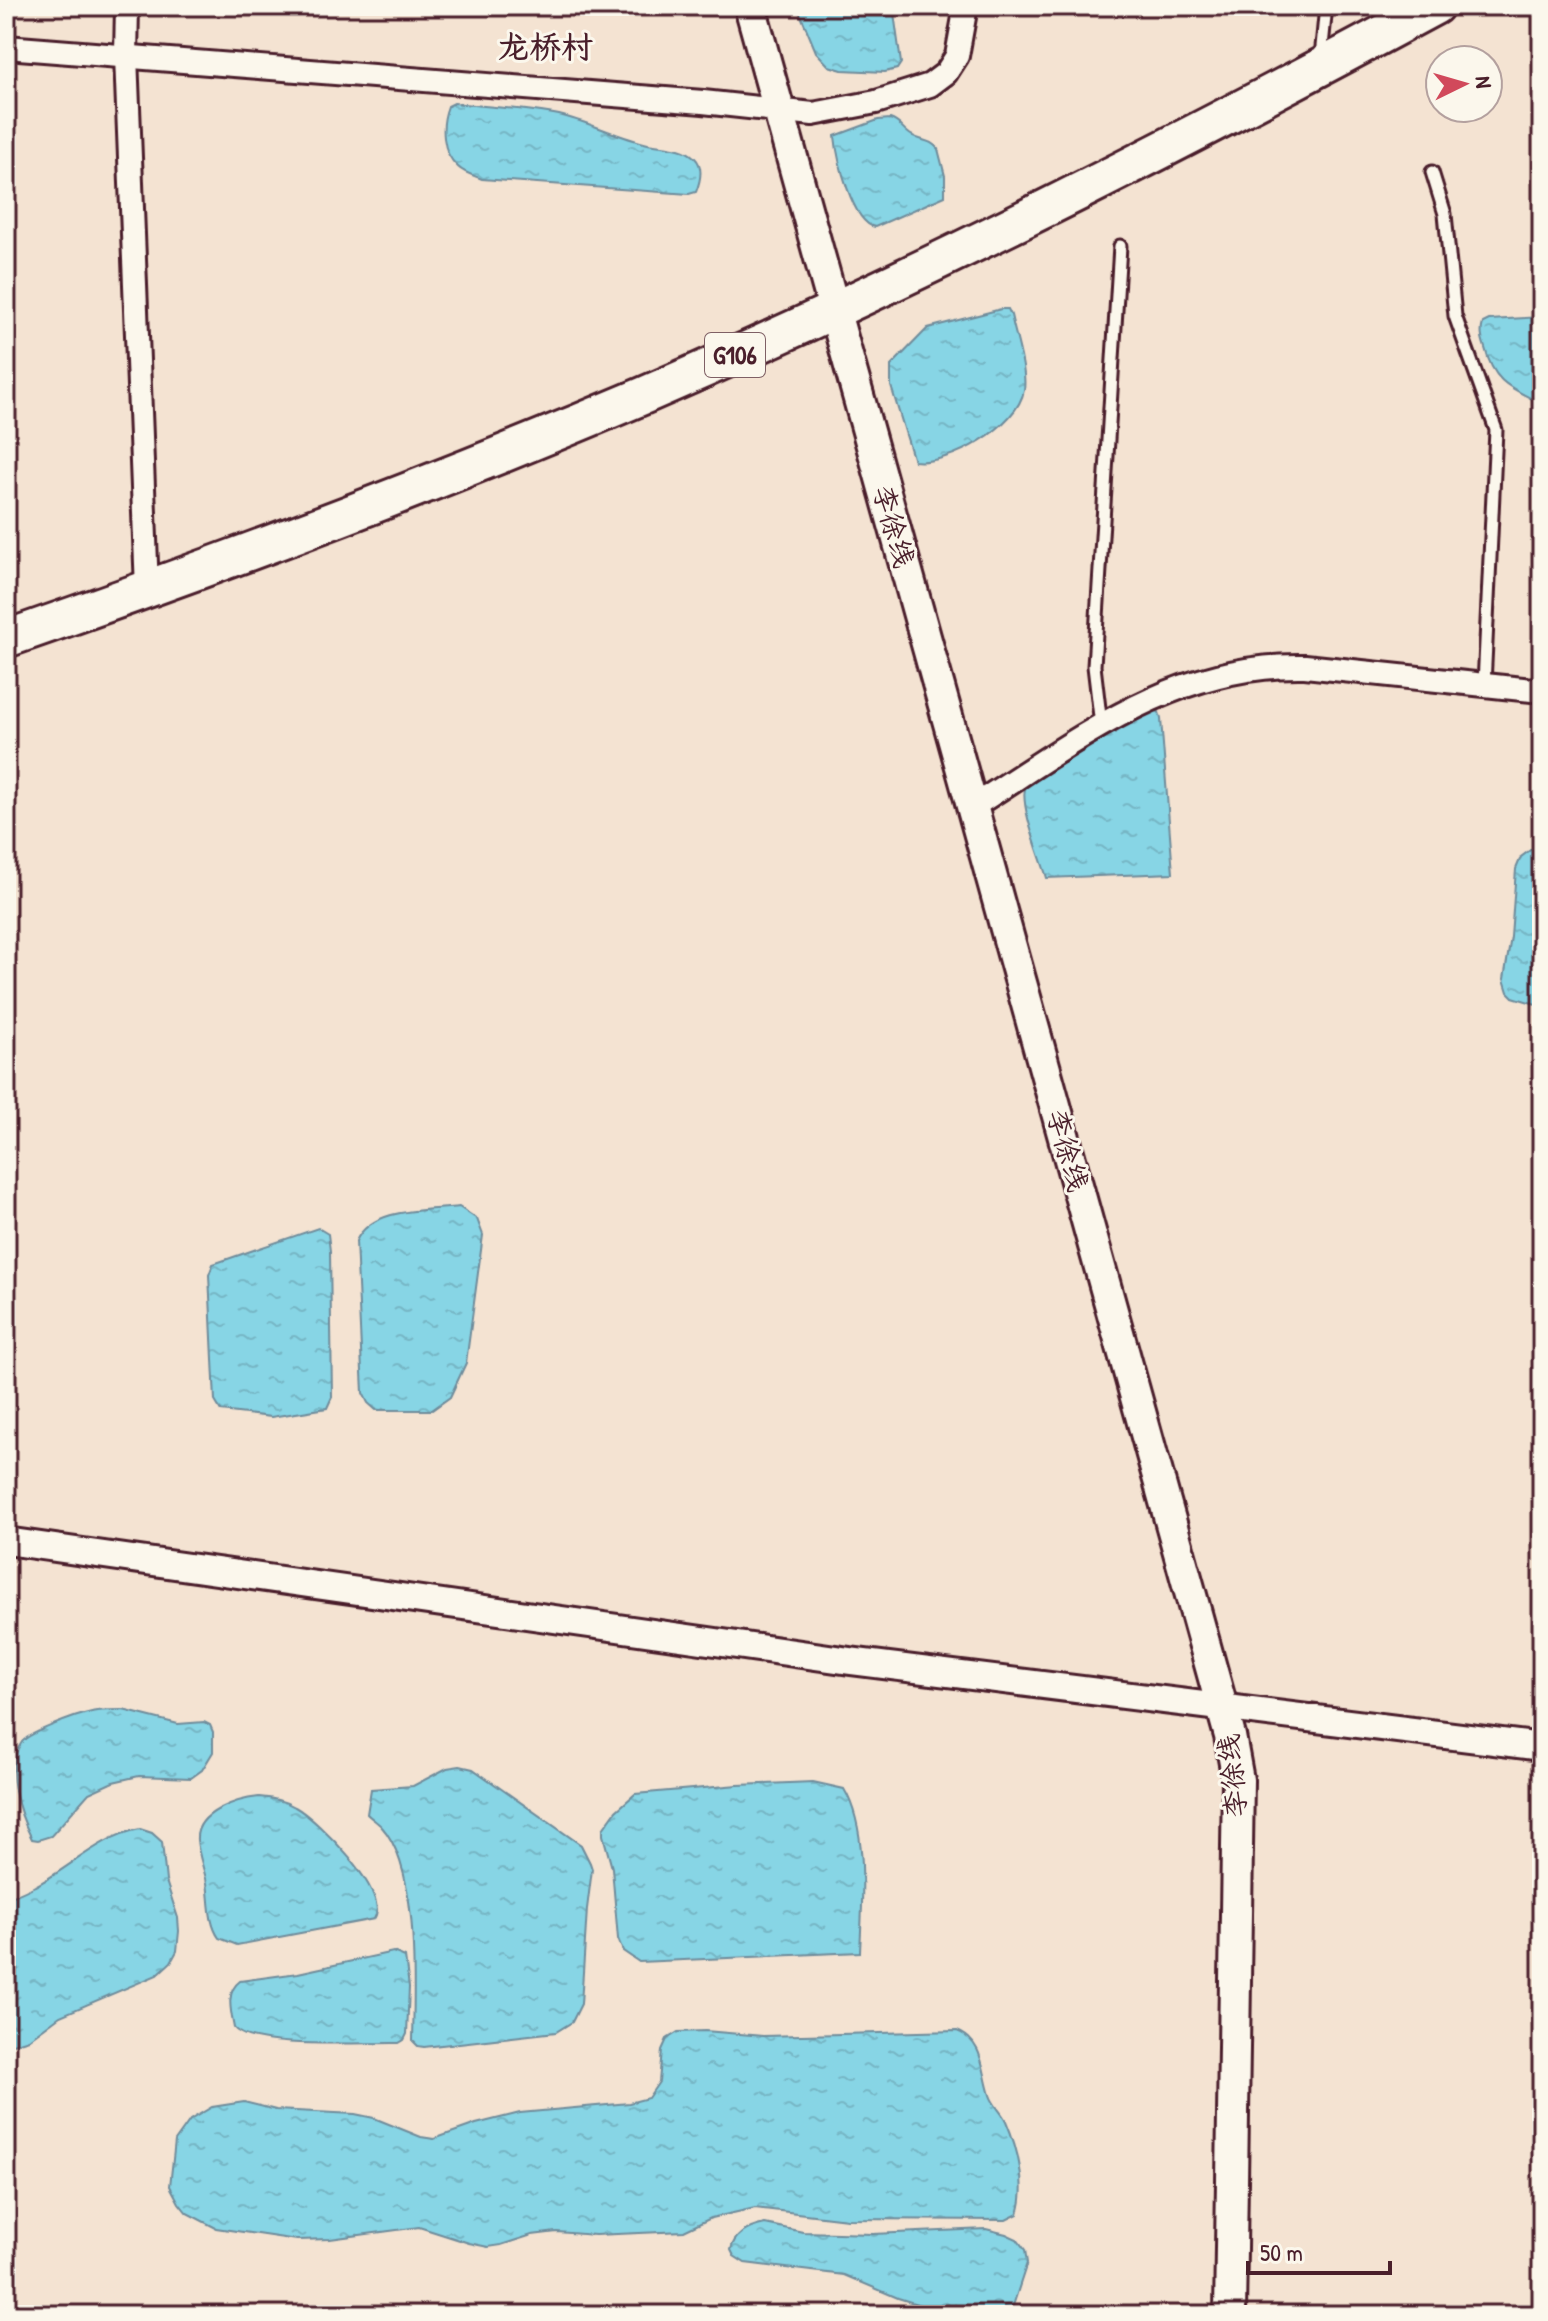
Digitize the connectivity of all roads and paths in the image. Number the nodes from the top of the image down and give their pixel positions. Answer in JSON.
{"nodes":[{"id":1,"x":127,"y":6,"type":"edge"},
{"id":2,"x":750,"y":6,"type":"edge"},
{"id":3,"x":966,"y":6,"type":"edge"},
{"id":4,"x":1326,"y":6,"type":"edge"},
{"id":5,"x":1435,"y":6,"type":"edge"},
{"id":6,"x":6,"y":47,"type":"edge"},
{"id":7,"x":126,"y":56,"type":"junction"},
{"id":8,"x":1320,"y":67,"type":"junction"},
{"id":9,"x":780,"y":112,"type":"junction"},
{"id":10,"x":1432,"y":172,"type":"dead end"},
{"id":11,"x":1120,"y":246,"type":"dead end"},
{"id":12,"x":834,"y":309,"type":"junction"},
{"id":13,"x":147,"y":589,"type":"junction"},
{"id":14,"x":6,"y":639,"type":"edge"},
{"id":15,"x":1484,"y":685,"type":"junction"},
{"id":16,"x":1542,"y":686,"type":"edge"},
{"id":17,"x":1101,"y":725,"type":"junction"},
{"id":18,"x":972,"y":807,"type":"junction"},
{"id":19,"x":6,"y":1541,"type":"edge"},
{"id":20,"x":1222,"y":1706,"type":"junction"},
{"id":21,"x":1542,"y":1747,"type":"edge"},
{"id":22,"x":1230,"y":2315,"type":"edge"}],
"edges":[{"from":1,"to":7,"type":"street"},
{"from":2,"to":9,"type":"main road","name":"李徐线"},
{"from":3,"to":9,"type":"street"},
{"from":4,"to":8,"type":"lane"},
{"from":5,"to":8,"type":"highway","number":"G106"},
{"from":6,"to":7,"type":"street"},
{"from":7,"to":9,"type":"street"},
{"from":7,"to":13,"type":"street"},
{"from":8,"to":12,"type":"highway","number":"G106"},
{"from":9,"to":12,"type":"main road","name":"李徐线"},
{"from":10,"to":15,"type":"lane"},
{"from":11,"to":17,"type":"lane"},
{"from":12,"to":13,"type":"highway","number":"G106"},
{"from":12,"to":18,"type":"main road","name":"李徐线"},
{"from":13,"to":14,"type":"highway","number":"G106"},
{"from":15,"to":16,"type":"street"},
{"from":15,"to":17,"type":"street"},
{"from":17,"to":18,"type":"street"},
{"from":18,"to":20,"type":"main road","name":"李徐线"},
{"from":19,"to":20,"type":"street"},
{"from":20,"to":21,"type":"street"},
{"from":20,"to":22,"type":"main road","name":"李徐线"}]}
